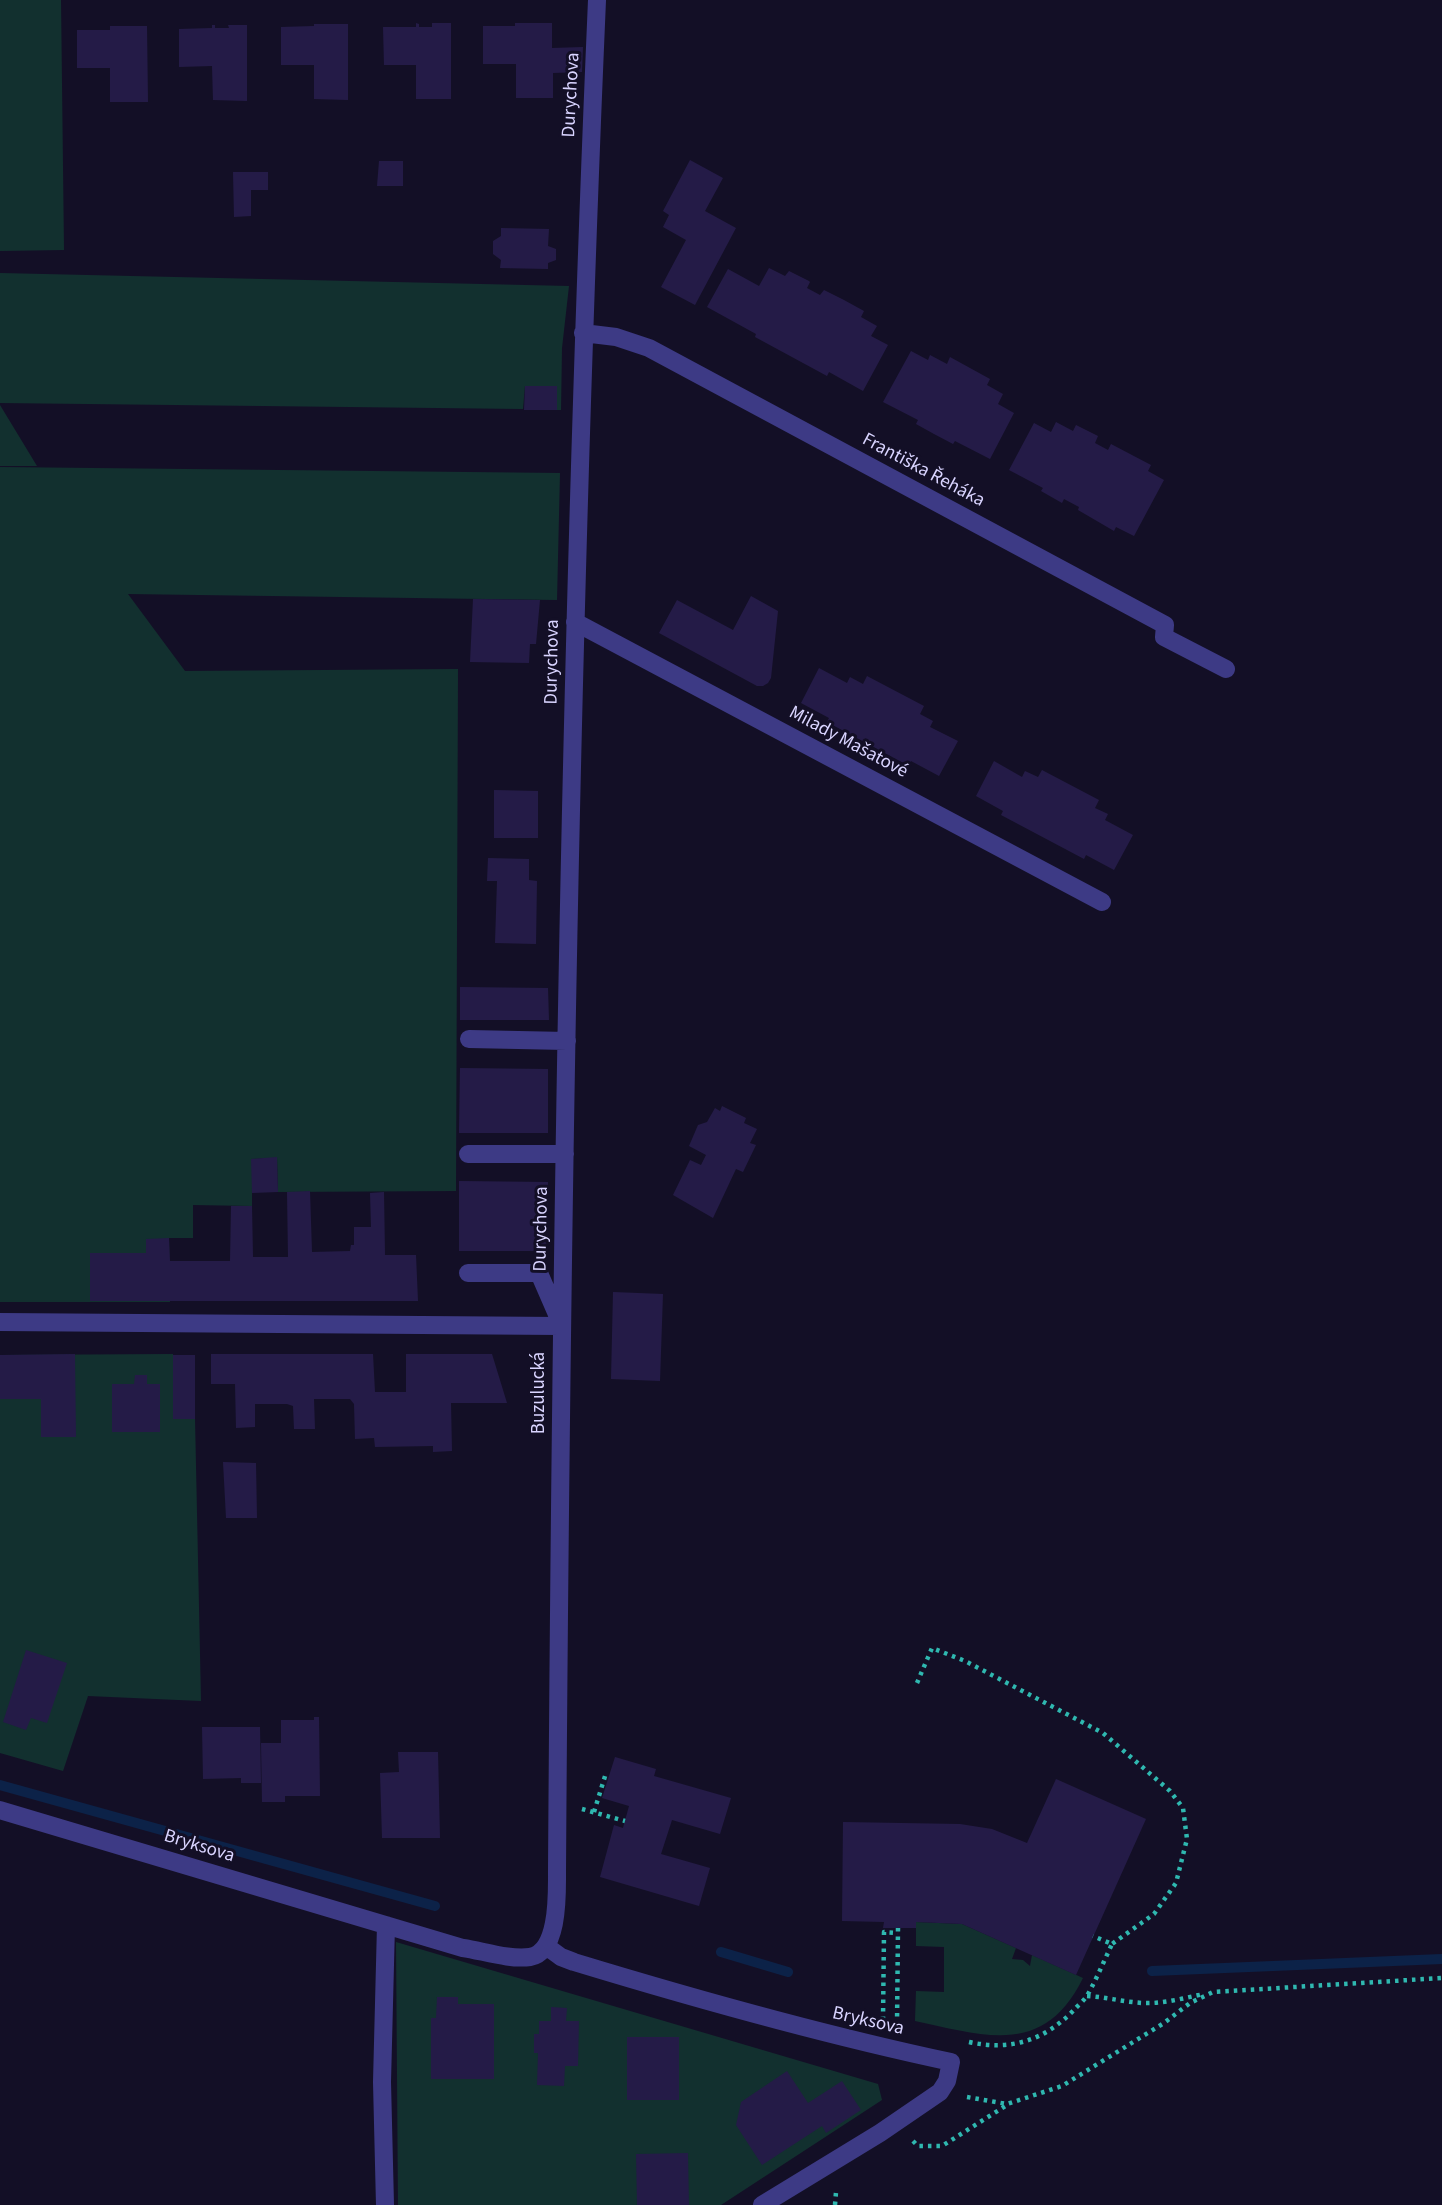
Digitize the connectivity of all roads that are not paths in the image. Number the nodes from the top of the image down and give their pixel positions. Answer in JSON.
{"nodes":[{"id":1,"x":597,"y":0,"type":"edge"},
{"id":2,"x":583,"y":333,"type":"junction"},
{"id":3,"x":575,"y":622,"type":"junction"},
{"id":4,"x":1226,"y":669,"type":"dead end"},
{"id":5,"x":1102,"y":902,"type":"dead end"},
{"id":6,"x":469,"y":1040,"type":"dead end"},
{"id":7,"x":567,"y":1041,"type":"junction"},
{"id":8,"x":468,"y":1154,"type":"dead end"},
{"id":9,"x":565,"y":1154,"type":"junction"},
{"id":10,"x":468,"y":1273,"type":"dead end"},
{"id":11,"x":0,"y":1322,"type":"edge"},
{"id":12,"x":561,"y":1326,"type":"junction"},
{"id":13,"x":0,"y":1810,"type":"edge"},
{"id":14,"x":386,"y":1925,"type":"junction"},
{"id":15,"x":546,"y":1946,"type":"junction"},
{"id":16,"x":385,"y":2205,"type":"edge"},
{"id":17,"x":762,"y":2205,"type":"edge"}],
"edges":[{"from":1,"to":2,"type":"street","name":"Durychova"},
{"from":2,"to":3,"type":"street","name":"Durychova"},
{"from":2,"to":4,"type":"street","name":"Františka Řeháka"},
{"from":3,"to":5,"type":"street","name":"Milady Mašatové"},
{"from":3,"to":7,"type":"street","name":"Durychova"},
{"from":6,"to":7,"type":"street"},
{"from":7,"to":9,"type":"street","name":"Durychova"},
{"from":8,"to":9,"type":"street"},
{"from":9,"to":12,"type":"street","name":"Durychova"},
{"from":10,"to":12,"type":"street"},
{"from":11,"to":12,"type":"street","name":"Buzulucká"},
{"from":12,"to":15,"type":"street","name":"Buzulucká"},
{"from":13,"to":14,"type":"street","name":"Bryksova"},
{"from":14,"to":15,"type":"street","name":"Bryksova"},
{"from":14,"to":16,"type":"street"},
{"from":15,"to":17,"type":"street","name":"Bryksova"}]}
